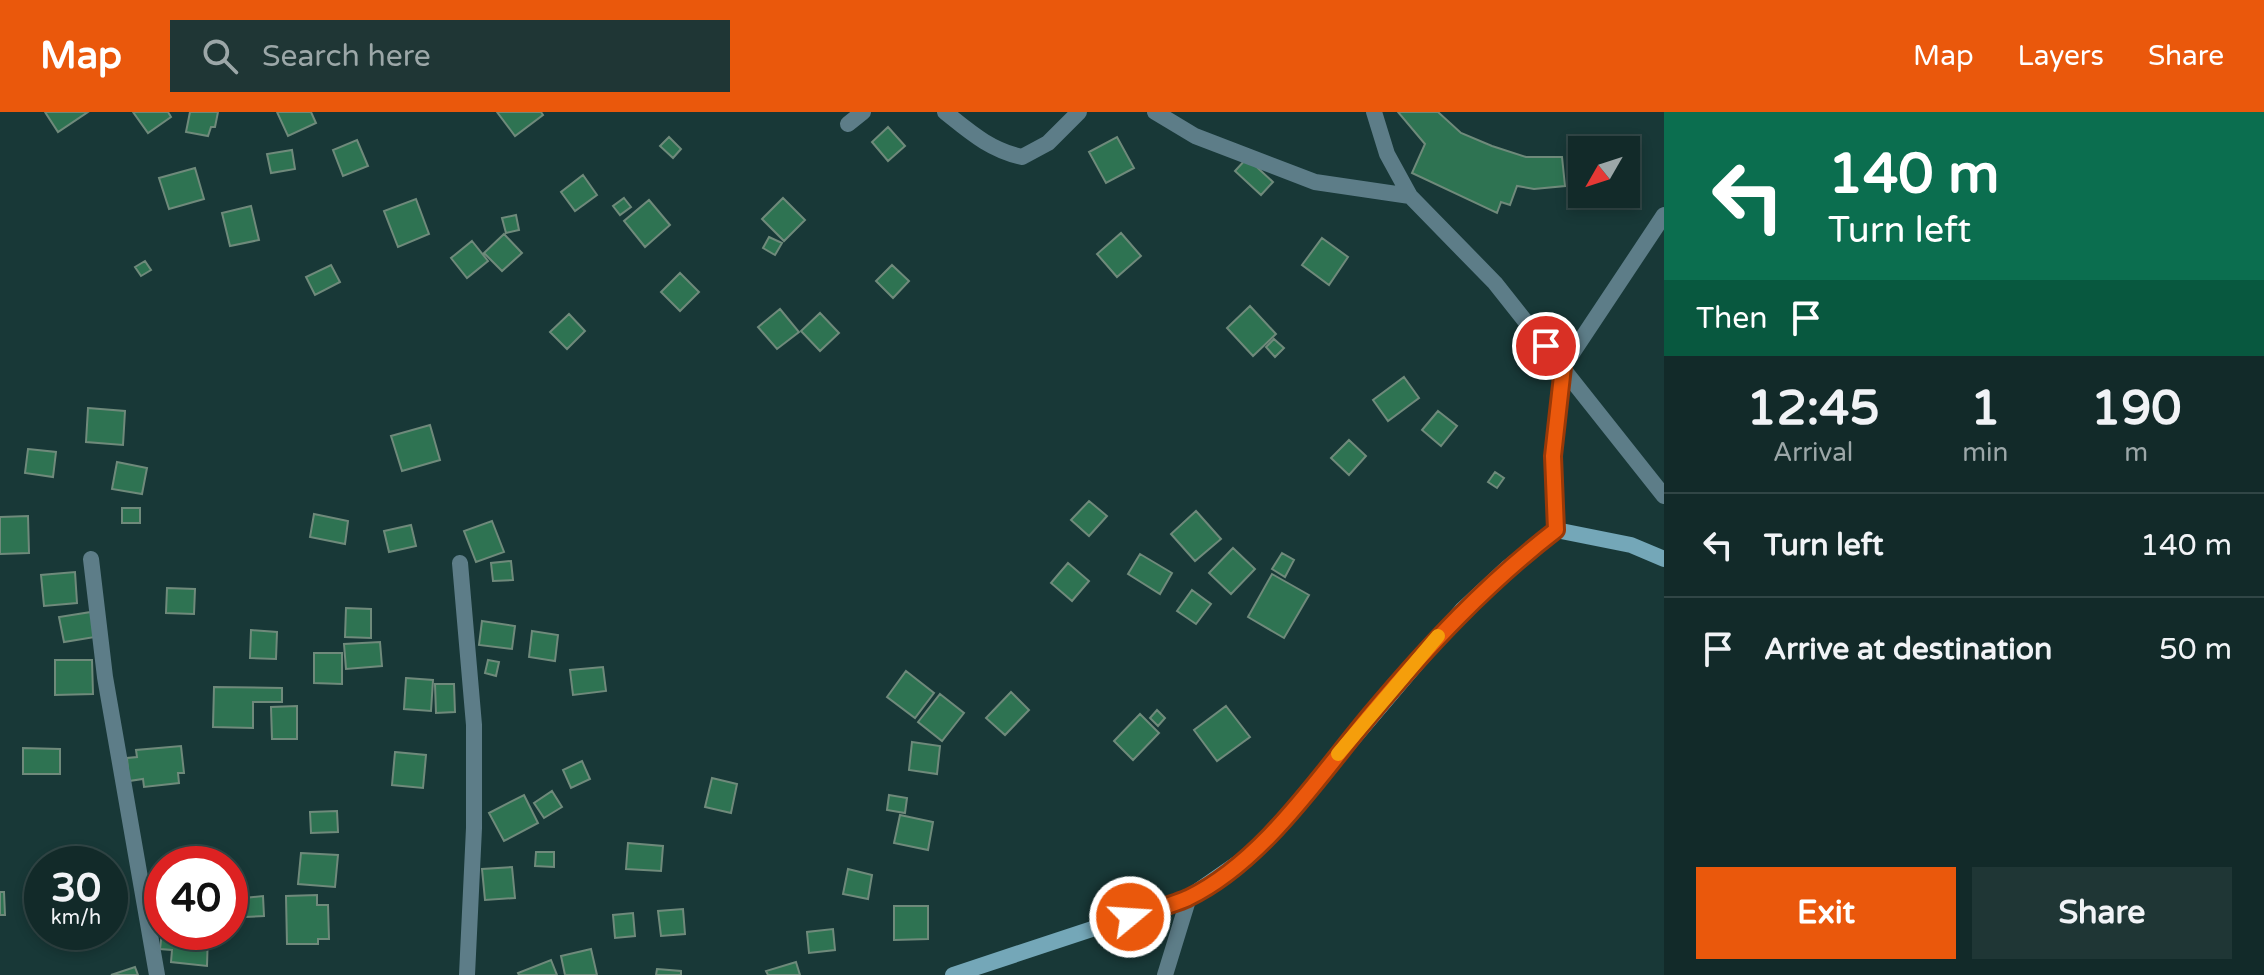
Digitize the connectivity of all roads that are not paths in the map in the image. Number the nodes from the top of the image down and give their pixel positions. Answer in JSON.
{"nodes":[{"id":1,"x":863,"y":112,"type":"edge"},
{"id":2,"x":945,"y":112,"type":"edge"},
{"id":3,"x":1079,"y":112,"type":"edge"},
{"id":4,"x":1155,"y":112,"type":"edge"},
{"id":5,"x":1374,"y":112,"type":"edge"},
{"id":6,"x":848,"y":124,"type":"dead end"},
{"id":7,"x":1410,"y":196,"type":"junction"},
{"id":8,"x":1664,"y":215,"type":"edge"},
{"id":9,"x":1563,"y":367,"type":"junction"},
{"id":10,"x":1664,"y":496,"type":"edge"},
{"id":11,"x":1556,"y":530,"type":"junction"},
{"id":12,"x":91,"y":559,"type":"dead end"},
{"id":13,"x":1664,"y":559,"type":"edge"},
{"id":14,"x":460,"y":563,"type":"dead end"},
{"id":15,"x":1189,"y":897,"type":"junction"},
{"id":16,"x":157,"y":975,"type":"edge"},
{"id":17,"x":467,"y":975,"type":"edge"},
{"id":18,"x":953,"y":975,"type":"edge"},
{"id":19,"x":1165,"y":975,"type":"edge"}],
"edges":[{"from":1,"to":6,"type":"street"},
{"from":2,"to":3,"type":"street"},
{"from":4,"to":7,"type":"street"},
{"from":5,"to":7,"type":"street"},
{"from":7,"to":9,"type":"street"},
{"from":8,"to":9,"type":"street"},
{"from":9,"to":10,"type":"street"},
{"from":9,"to":11,"type":"street"},
{"from":11,"to":13,"type":"street"},
{"from":11,"to":15,"type":"street"},
{"from":12,"to":16,"type":"street"},
{"from":14,"to":17,"type":"street"},
{"from":15,"to":18,"type":"street"},
{"from":15,"to":19,"type":"street"}]}
